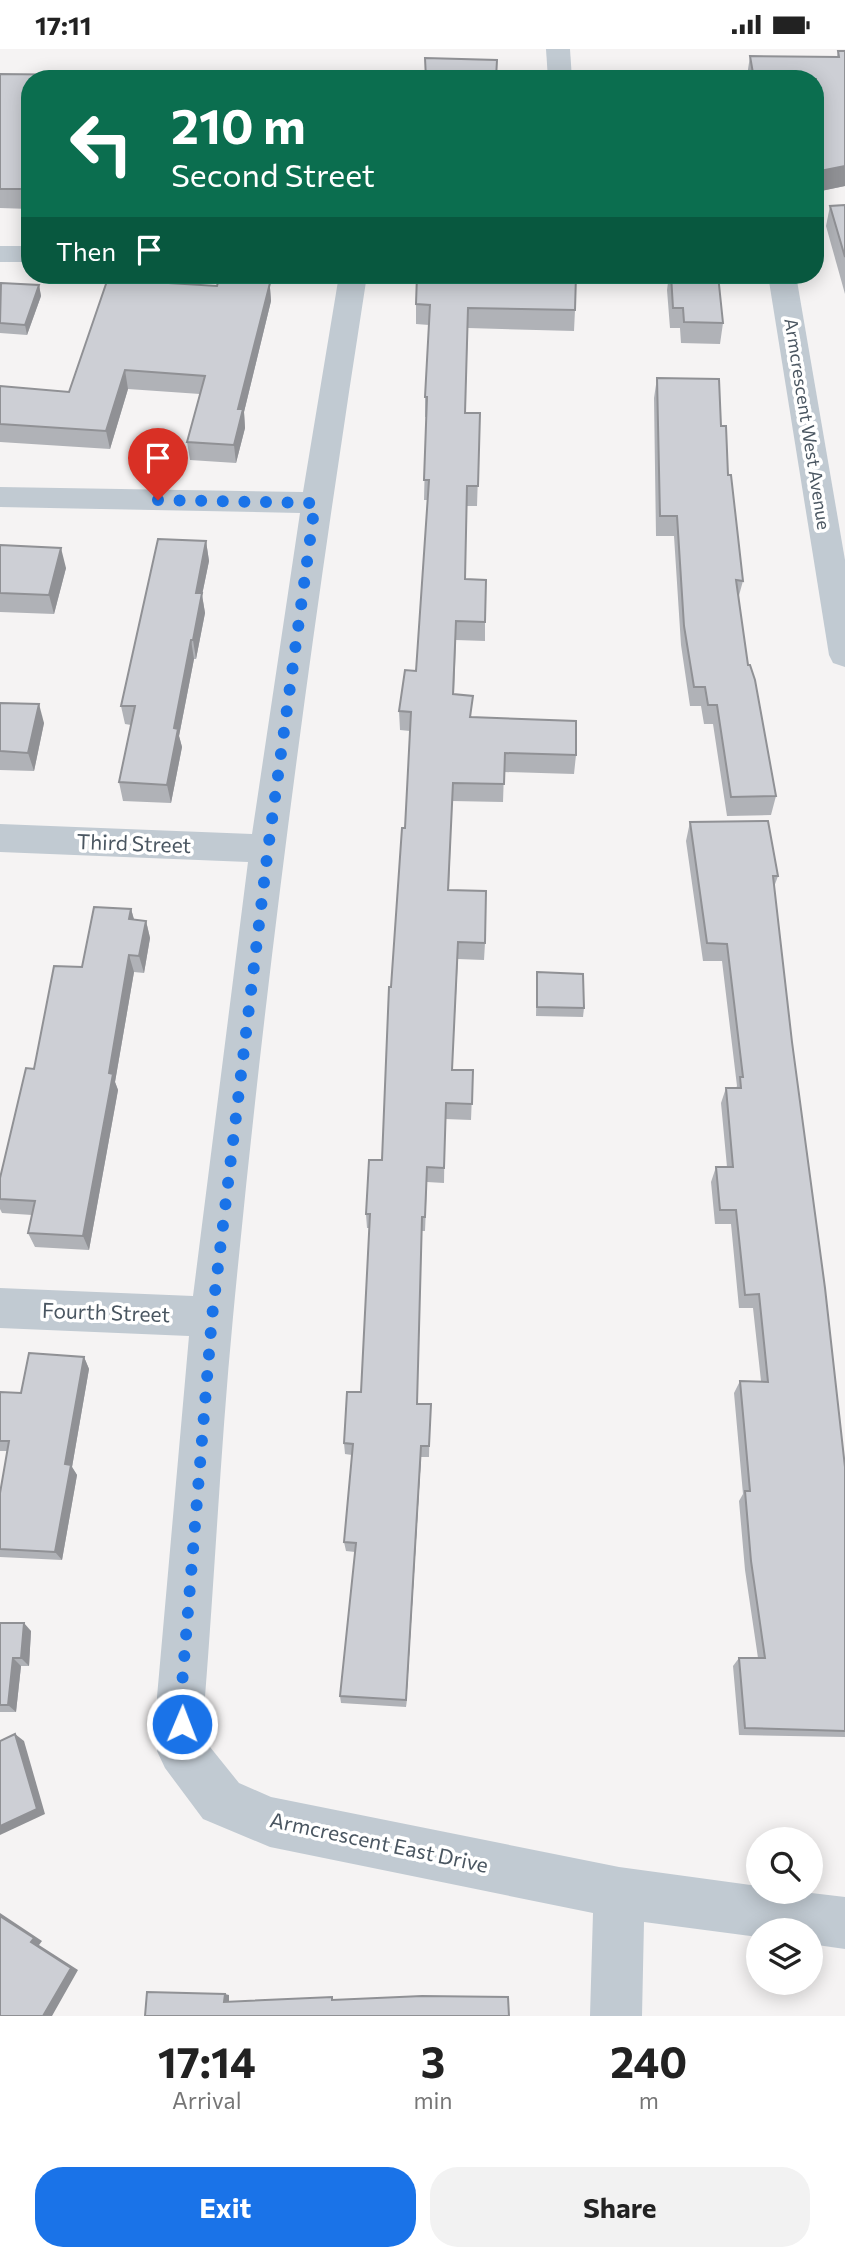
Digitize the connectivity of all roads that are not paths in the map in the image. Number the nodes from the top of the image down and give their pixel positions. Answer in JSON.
{"nodes":[{"id":1,"x":558,"y":49,"type":"edge"},
{"id":2,"x":559,"y":70,"type":"edge"},
{"id":3,"x":0,"y":254,"type":"edge"},
{"id":4,"x":21,"y":254,"type":"edge"},
{"id":5,"x":352,"y":284,"type":"edge"},
{"id":6,"x":783,"y":284,"type":"edge"},
{"id":7,"x":0,"y":497,"type":"edge"},
{"id":8,"x":315,"y":503,"type":"junction"},
{"id":9,"x":845,"y":655,"type":"edge"},
{"id":10,"x":0,"y":838,"type":"edge"},
{"id":11,"x":268,"y":849,"type":"junction"},
{"id":12,"x":0,"y":1308,"type":"edge"},
{"id":13,"x":212,"y":1317,"type":"junction"},
{"id":14,"x":619,"y":1893,"type":"junction"},
{"id":15,"x":845,"y":1923,"type":"edge"},
{"id":16,"x":616,"y":2016,"type":"edge"}],
"edges":[{"from":1,"to":2,"type":"street"},
{"from":3,"to":4,"type":"street"},
{"from":5,"to":8,"type":"street","name":"Armcrescent East Drive"},
{"from":6,"to":9,"type":"street","name":"Armcrescent West Avenue"},
{"from":7,"to":8,"type":"street"},
{"from":8,"to":11,"type":"street","name":"Armcrescent East Drive"},
{"from":10,"to":11,"type":"street","name":"Third Street"},
{"from":11,"to":13,"type":"street","name":"Armcrescent East Drive"},
{"from":12,"to":13,"type":"street","name":"Fourth Street"},
{"from":13,"to":14,"type":"street","name":"Armcrescent East Drive"},
{"from":14,"to":15,"type":"street"},
{"from":14,"to":16,"type":"street"}]}
